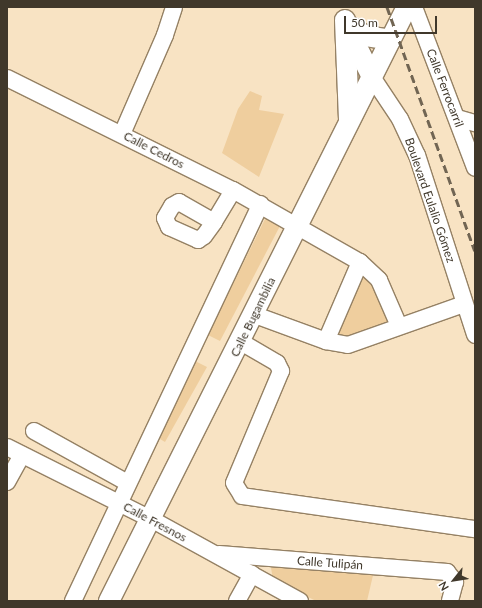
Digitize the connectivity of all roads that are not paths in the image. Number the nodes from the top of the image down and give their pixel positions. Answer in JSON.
{"nodes":[{"id":1,"x":174,"y":7,"type":"edge"},
{"id":2,"x":408,"y":7,"type":"edge"},
{"id":3,"x":414,"y":7,"type":"edge"},
{"id":4,"x":344,"y":17,"type":"edge"},
{"id":5,"x":393,"y":36,"type":"junction"},
{"id":6,"x":372,"y":77,"type":"junction"},
{"id":7,"x":7,"y":78,"type":"edge"},
{"id":8,"x":456,"y":118,"type":"junction"},
{"id":9,"x":475,"y":123,"type":"edge"},
{"id":10,"x":349,"y":124,"type":"junction"},
{"id":11,"x":122,"y":134,"type":"junction"},
{"id":12,"x":475,"y":168,"type":"edge"},
{"id":13,"x":233,"y":190,"type":"junction"},
{"id":14,"x":260,"y":204,"type":"junction"},
{"id":15,"x":214,"y":222,"type":"dead end"},
{"id":16,"x":298,"y":226,"type":"junction"},
{"id":17,"x":360,"y":262,"type":"junction"},
{"id":18,"x":464,"y":304,"type":"junction"},
{"id":19,"x":255,"y":315,"type":"junction"},
{"id":20,"x":399,"y":326,"type":"junction"},
{"id":21,"x":475,"y":335,"type":"edge"},
{"id":22,"x":326,"y":341,"type":"junction"},
{"id":23,"x":241,"y":342,"type":"junction"},
{"id":24,"x":34,"y":431,"type":"dead end"},
{"id":25,"x":7,"y":447,"type":"edge"},
{"id":26,"x":22,"y":455,"type":"junction"},
{"id":27,"x":8,"y":476,"type":"edge"},
{"id":28,"x":128,"y":482,"type":"junction"},
{"id":29,"x":119,"y":502,"type":"junction"},
{"id":30,"x":152,"y":518,"type":"junction"},
{"id":31,"x":475,"y":529,"type":"edge"},
{"id":32,"x":212,"y":554,"type":"junction"},
{"id":33,"x":252,"y":574,"type":"junction"},
{"id":34,"x":73,"y":601,"type":"edge"},
{"id":35,"x":109,"y":601,"type":"edge"},
{"id":36,"x":237,"y":601,"type":"edge"},
{"id":37,"x":300,"y":601,"type":"edge"},
{"id":38,"x":450,"y":601,"type":"edge"}],
"edges":[{"from":1,"to":11,"type":"street"},
{"from":2,"to":5,"type":"main road","name":"Calle Bugambilia"},
{"from":3,"to":8,"type":"street","name":"Calle Ferrocarril"},
{"from":4,"to":5,"type":"main road"},
{"from":4,"to":6,"type":"main road","name":"Boulevard Eulalio Gómez"},
{"from":4,"to":10,"type":"main road"},
{"from":5,"to":6,"type":"main road","name":"Calle Bugambilia"},
{"from":6,"to":10,"type":"main road","name":"Calle Bugambilia"},
{"from":6,"to":18,"type":"street","name":"Boulevard Eulalio Gómez"},
{"from":7,"to":11,"type":"street","name":"Calle Cedros"},
{"from":8,"to":9,"type":"street"},
{"from":8,"to":12,"type":"street","name":"Calle Ferrocarril"},
{"from":10,"to":16,"type":"main road","name":"Calle Bugambilia"},
{"from":11,"to":13,"type":"street","name":"Calle Cedros"},
{"from":13,"to":14,"type":"street","name":"Calle Cedros"},
{"from":13,"to":15,"type":"street"},
{"from":14,"to":16,"type":"street","name":"Calle Cedros"},
{"from":14,"to":28,"type":"street"},
{"from":16,"to":17,"type":"street","name":"Calle Cedros"},
{"from":16,"to":19,"type":"main road","name":"Calle Bugambilia"},
{"from":17,"to":20,"type":"street","name":"Calle Cedros"},
{"from":17,"to":22,"type":"street"},
{"from":18,"to":20,"type":"street"},
{"from":18,"to":21,"type":"street","name":"Boulevard Eulalio Gómez"},
{"from":19,"to":22,"type":"street"},
{"from":19,"to":23,"type":"main road","name":"Calle Bugambilia"},
{"from":20,"to":22,"type":"street"},
{"from":23,"to":30,"type":"main road","name":"Calle Bugambilia"},
{"from":23,"to":31,"type":"street"},
{"from":24,"to":28,"type":"street"},
{"from":25,"to":26,"type":"street","name":"Calle Fresnos"},
{"from":26,"to":27,"type":"street"},
{"from":26,"to":29,"type":"street","name":"Calle Fresnos"},
{"from":28,"to":29,"type":"street"},
{"from":29,"to":30,"type":"street","name":"Calle Fresnos"},
{"from":29,"to":34,"type":"street"},
{"from":30,"to":32,"type":"street","name":"Calle Fresnos"},
{"from":30,"to":35,"type":"main road","name":"Calle Bugambilia"},
{"from":32,"to":33,"type":"street","name":"Calle Fresnos"},
{"from":32,"to":38,"type":"street","name":"Calle Tulipán"},
{"from":33,"to":36,"type":"street"},
{"from":33,"to":37,"type":"street","name":"Calle Fresnos"}]}
